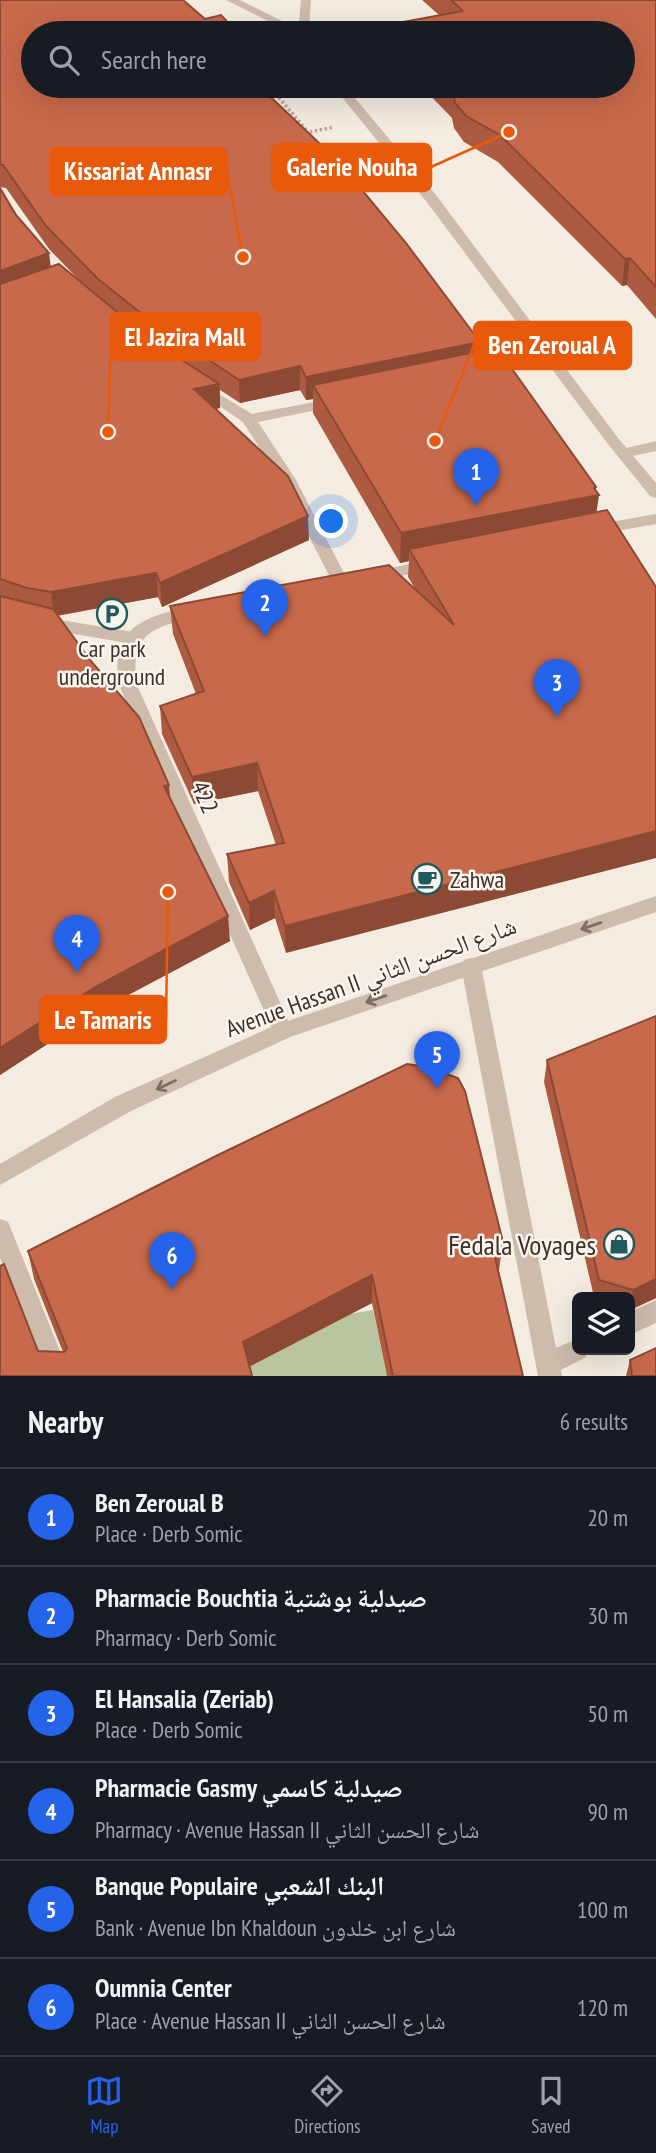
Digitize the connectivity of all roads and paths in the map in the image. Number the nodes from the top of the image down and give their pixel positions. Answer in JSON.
{"nodes":[{"id":1,"x":231,"y":0,"type":"edge"},
{"id":2,"x":306,"y":0,"type":"edge"},
{"id":3,"x":276,"y":21,"type":"edge"},
{"id":4,"x":303,"y":21,"type":"edge"},
{"id":5,"x":279,"y":98,"type":"edge"},
{"id":6,"x":348,"y":98,"type":"edge"},
{"id":7,"x":365,"y":120,"type":"junction"},
{"id":8,"x":308,"y":132,"type":"junction"},
{"id":9,"x":299,"y":134,"type":"edge"},
{"id":10,"x":550,"y":357,"type":"junction"},
{"id":11,"x":470,"y":374,"type":"edge"},
{"id":12,"x":187,"y":378,"type":"edge"},
{"id":13,"x":349,"y":399,"type":"edge"},
{"id":14,"x":249,"y":419,"type":"junction"},
{"id":15,"x":656,"y":446,"type":"edge"},
{"id":16,"x":623,"y":453,"type":"junction"},
{"id":17,"x":656,"y":493,"type":"edge"},
{"id":18,"x":656,"y":519,"type":"edge"},
{"id":19,"x":580,"y":533,"type":"edge"},
{"id":20,"x":448,"y":561,"type":"edge"},
{"id":21,"x":214,"y":608,"type":"edge"},
{"id":22,"x":1,"y":612,"type":"edge"},
{"id":23,"x":133,"y":638,"type":"junction"},
{"id":24,"x":656,"y":904,"type":"edge"},
{"id":25,"x":471,"y":966,"type":"junction"},
{"id":26,"x":283,"y":1031,"type":"junction"},
{"id":27,"x":0,"y":1175,"type":"edge"},
{"id":28,"x":0,"y":1229,"type":"edge"},
{"id":29,"x":656,"y":1311,"type":"edge"},
{"id":30,"x":635,"y":1322,"type":"edge"},
{"id":31,"x":572,"y":1354,"type":"edge"},
{"id":32,"x":550,"y":1370,"type":"edge"},
{"id":33,"x":58,"y":1376,"type":"edge"}],
"edges":[{"from":1,"to":3,"type":"street"},
{"from":2,"to":4,"type":"street"},
{"from":5,"to":8,"type":"path"},
{"from":6,"to":7,"type":"street"},
{"from":7,"to":8,"type":"path"},
{"from":7,"to":10,"type":"street"},
{"from":8,"to":9,"type":"path"},
{"from":10,"to":11,"type":"street"},
{"from":10,"to":16,"type":"street"},
{"from":12,"to":14,"type":"street"},
{"from":13,"to":14,"type":"street"},
{"from":14,"to":20,"type":"street"},
{"from":15,"to":16,"type":"street"},
{"from":16,"to":17,"type":"street"},
{"from":18,"to":19,"type":"street"},
{"from":21,"to":23,"type":"street"},
{"from":22,"to":23,"type":"street"},
{"from":23,"to":26,"type":"street","name":"422"},
{"from":24,"to":25,"type":"street","name":"Avenue Hassan II شارع الحسن الثاني","one_way":true},
{"from":25,"to":26,"type":"street","name":"Avenue Hassan II شارع الحسن الثاني","one_way":true},
{"from":25,"to":32,"type":"street"},
{"from":26,"to":27,"type":"street","name":"Avenue Hassan II شارع الحسن الثاني","one_way":true},
{"from":28,"to":33,"type":"street"},
{"from":29,"to":30,"type":"street"},
{"from":31,"to":32,"type":"street"}]}
